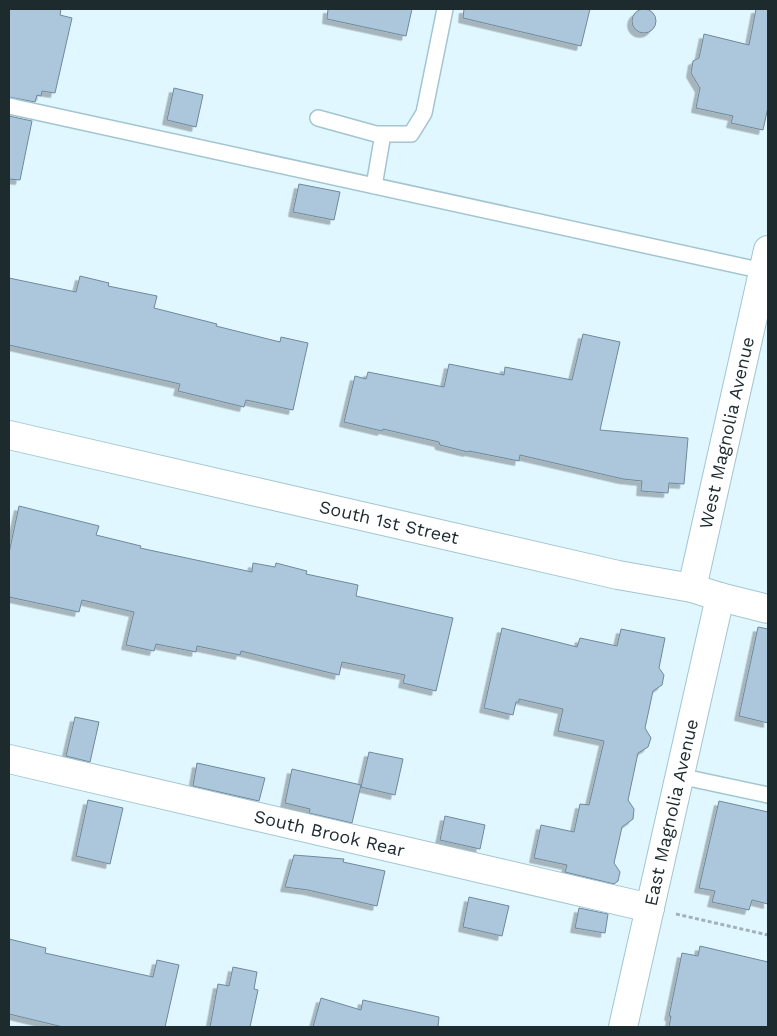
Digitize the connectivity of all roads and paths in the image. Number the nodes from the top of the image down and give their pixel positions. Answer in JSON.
{"nodes":[{"id":1,"x":445,"y":9,"type":"edge"},
{"id":2,"x":9,"y":106,"type":"edge"},
{"id":3,"x":318,"y":118,"type":"dead end"},
{"id":4,"x":383,"y":134,"type":"junction"},
{"id":5,"x":374,"y":186,"type":"junction"},
{"id":6,"x":767,"y":264,"type":"edge"},
{"id":7,"x":9,"y":435,"type":"edge"},
{"id":8,"x":692,"y":588,"type":"junction"},
{"id":9,"x":720,"y":597,"type":"junction"},
{"id":10,"x":768,"y":609,"type":"edge"},
{"id":11,"x":9,"y":759,"type":"edge"},
{"id":12,"x":680,"y":776,"type":"junction"},
{"id":13,"x":768,"y":795,"type":"edge"},
{"id":14,"x":650,"y":908,"type":"junction"},
{"id":15,"x":695,"y":918,"type":"dead end"},
{"id":16,"x":768,"y":934,"type":"edge"},
{"id":17,"x":623,"y":1027,"type":"edge"}],
"edges":[{"from":1,"to":4,"type":"lane"},
{"from":2,"to":5,"type":"lane"},
{"from":3,"to":4,"type":"lane"},
{"from":4,"to":5,"type":"lane"},
{"from":5,"to":6,"type":"lane"},
{"from":6,"to":8,"type":"street","name":"West Magnolia Avenue"},
{"from":7,"to":8,"type":"street","name":"South 1st Street"},
{"from":8,"to":9,"type":"street","name":"South 1st Street"},
{"from":9,"to":10,"type":"street","name":"South 1st Street"},
{"from":9,"to":12,"type":"street","name":"East Magnolia Avenue"},
{"from":11,"to":14,"type":"street","name":"South Brook Rear"},
{"from":12,"to":13,"type":"lane"},
{"from":12,"to":14,"type":"street","name":"East Magnolia Avenue"},
{"from":14,"to":17,"type":"street","name":"East Magnolia Avenue"},
{"from":15,"to":16,"type":"path"}]}
